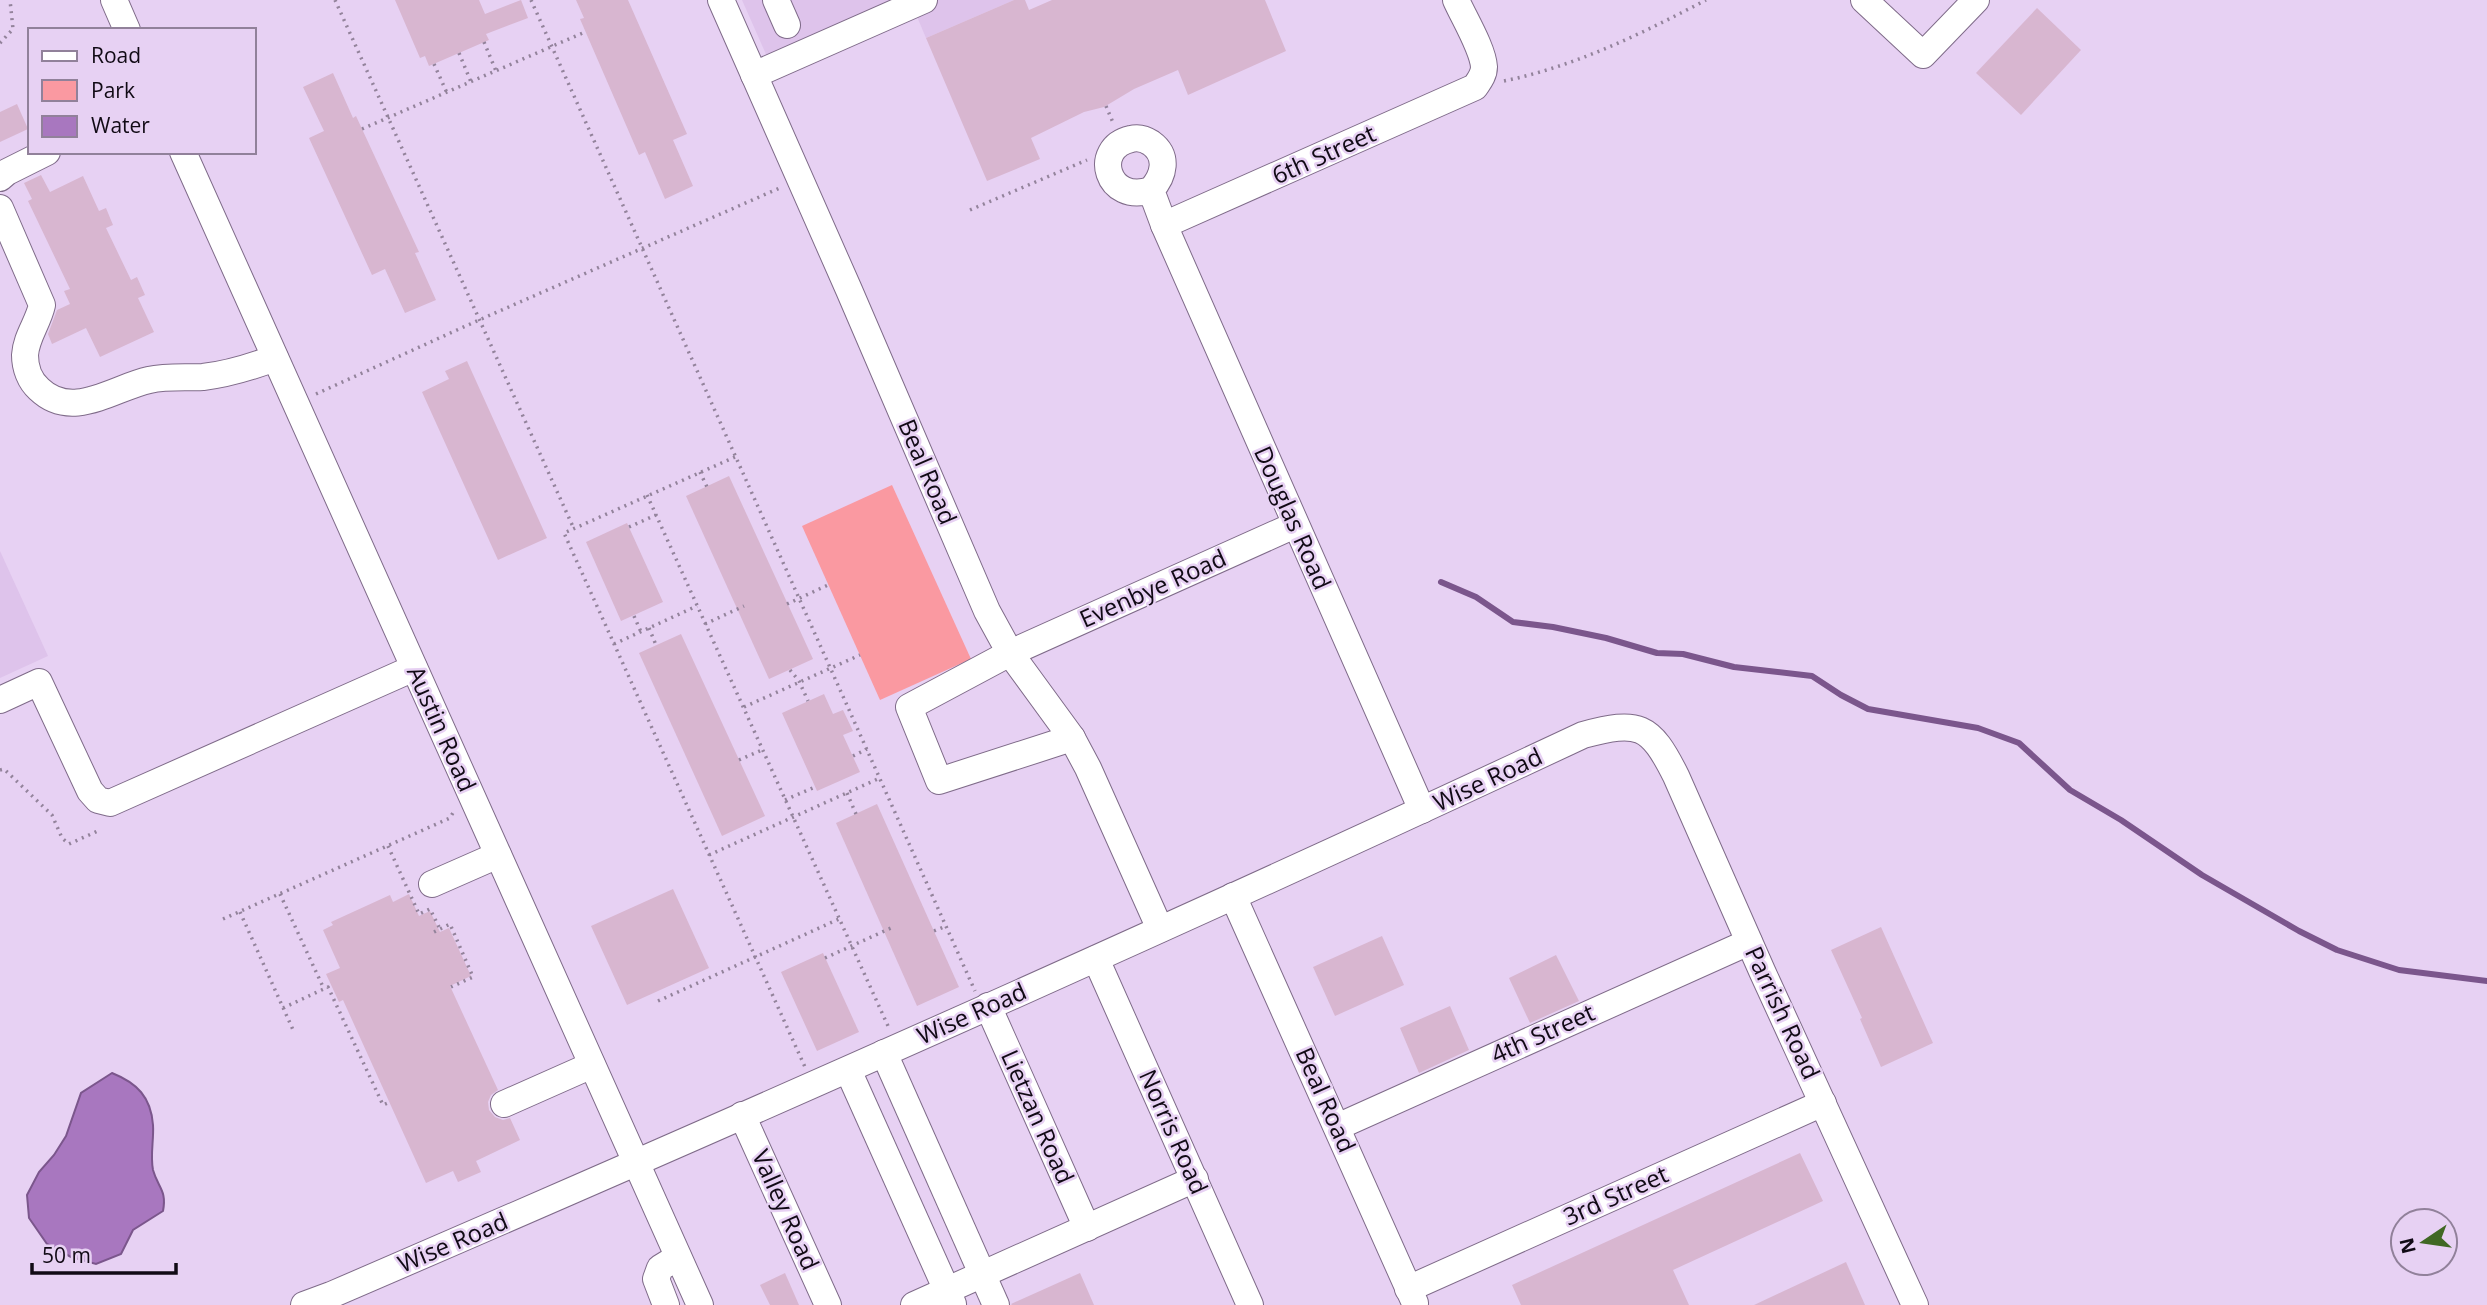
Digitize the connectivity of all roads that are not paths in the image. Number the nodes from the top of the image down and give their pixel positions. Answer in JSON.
{"nodes":[{"id":1,"x":114,"y":0,"type":"edge"},
{"id":2,"x":720,"y":0,"type":"edge"},
{"id":3,"x":776,"y":0,"type":"edge"},
{"id":4,"x":924,"y":0,"type":"edge"},
{"id":5,"x":1456,"y":0,"type":"edge"},
{"id":6,"x":1864,"y":0,"type":"edge"},
{"id":7,"x":1976,"y":0,"type":"edge"},
{"id":8,"x":787,"y":25,"type":"dead end"},
{"id":9,"x":126,"y":28,"type":"edge"},
{"id":10,"x":754,"y":75,"type":"junction"},
{"id":11,"x":43,"y":154,"type":"edge"},
{"id":12,"x":184,"y":154,"type":"edge"},
{"id":13,"x":0,"y":177,"type":"edge"},
{"id":14,"x":1151,"y":190,"type":"dead end"},
{"id":15,"x":0,"y":208,"type":"edge"},
{"id":16,"x":1164,"y":225,"type":"junction"},
{"id":17,"x":275,"y":358,"type":"junction"},
{"id":18,"x":1295,"y":525,"type":"junction"},
{"id":19,"x":1010,"y":653,"type":"junction"},
{"id":20,"x":414,"y":667,"type":"junction"},
{"id":21,"x":0,"y":700,"type":"edge"},
{"id":22,"x":1639,"y":729,"type":"joint"},
{"id":23,"x":1072,"y":737,"type":"junction"},
{"id":24,"x":1422,"y":810,"type":"junction"},
{"id":25,"x":498,"y":855,"type":"junction"},
{"id":26,"x":432,"y":884,"type":"dead end"},
{"id":27,"x":1233,"y":895,"type":"junction"},
{"id":28,"x":1160,"y":929,"type":"junction"},
{"id":29,"x":1749,"y":942,"type":"junction"},
{"id":30,"x":1096,"y":959,"type":"junction"},
{"id":31,"x":986,"y":1007,"type":"junction"},
{"id":32,"x":891,"y":1050,"type":"junction"},
{"id":33,"x":592,"y":1065,"type":"junction"},
{"id":34,"x":848,"y":1070,"type":"junction"},
{"id":35,"x":1823,"y":1103,"type":"junction"},
{"id":36,"x":504,"y":1104,"type":"dead end"},
{"id":37,"x":742,"y":1115,"type":"junction"},
{"id":38,"x":1336,"y":1127,"type":"junction"},
{"id":39,"x":636,"y":1163,"type":"junction"},
{"id":40,"x":1195,"y":1179,"type":"junction"},
{"id":41,"x":1087,"y":1228,"type":"junction"},
{"id":42,"x":678,"y":1257,"type":"junction"},
{"id":43,"x":983,"y":1274,"type":"junction"},
{"id":44,"x":1412,"y":1297,"type":"edge"},
{"id":45,"x":950,"y":1298,"type":"edge"},
{"id":46,"x":334,"y":1300,"type":"edge"},
{"id":47,"x":304,"y":1305,"type":"edge"},
{"id":48,"x":666,"y":1305,"type":"edge"},
{"id":49,"x":700,"y":1305,"type":"edge"},
{"id":50,"x":828,"y":1305,"type":"edge"},
{"id":51,"x":914,"y":1305,"type":"edge"},
{"id":52,"x":996,"y":1305,"type":"edge"},
{"id":53,"x":1251,"y":1305,"type":"edge"},
{"id":54,"x":1915,"y":1305,"type":"edge"}],
"edges":[{"from":1,"to":9,"type":"street"},
{"from":2,"to":10,"type":"street","name":"Beal Road"},
{"from":3,"to":8,"type":"street"},
{"from":4,"to":10,"type":"street"},
{"from":5,"to":16,"type":"street","name":"6th Street"},
{"from":6,"to":7,"type":"street"},
{"from":10,"to":19,"type":"street","name":"Beal Road"},
{"from":11,"to":13,"type":"street"},
{"from":12,"to":17,"type":"street","name":"Austin Road"},
{"from":14,"to":16,"type":"street","name":"Douglas Road"},
{"from":15,"to":17,"type":"street"},
{"from":16,"to":18,"type":"street","name":"Douglas Road"},
{"from":17,"to":20,"type":"street","name":"Austin Road"},
{"from":18,"to":19,"type":"street","name":"Evenbye Road"},
{"from":18,"to":24,"type":"street","name":"Douglas Road"},
{"from":19,"to":23,"type":"street","name":"Beal Road"},
{"from":19,"to":23,"type":"street","name":"Evenbye Road"},
{"from":20,"to":21,"type":"street"},
{"from":20,"to":25,"type":"street","name":"Austin Road"},
{"from":22,"to":24,"type":"street","name":"Wise Road"},
{"from":22,"to":29,"type":"street","name":"Parrish Road"},
{"from":23,"to":28,"type":"street","name":"Beal Road"},
{"from":24,"to":27,"type":"street","name":"Wise Road"},
{"from":25,"to":26,"type":"street"},
{"from":25,"to":33,"type":"street","name":"Austin Road"},
{"from":27,"to":28,"type":"street","name":"Wise Road"},
{"from":27,"to":38,"type":"street","name":"Beal Road"},
{"from":28,"to":30,"type":"street","name":"Wise Road"},
{"from":29,"to":35,"type":"street","name":"Parrish Road"},
{"from":29,"to":38,"type":"street","name":"4th Street"},
{"from":30,"to":31,"type":"street","name":"Wise Road"},
{"from":30,"to":40,"type":"street","name":"Norris Road"},
{"from":31,"to":32,"type":"street","name":"Wise Road"},
{"from":31,"to":41,"type":"street","name":"Lietzan Road"},
{"from":32,"to":34,"type":"street","name":"Wise Road"},
{"from":32,"to":43,"type":"street"},
{"from":33,"to":36,"type":"street"},
{"from":33,"to":39,"type":"street","name":"Austin Road"},
{"from":34,"to":37,"type":"street","name":"Wise Road"},
{"from":34,"to":45,"type":"street"},
{"from":35,"to":44,"type":"street","name":"3rd Street"},
{"from":35,"to":54,"type":"street","name":"Parrish Road"},
{"from":37,"to":39,"type":"street","name":"Wise Road"},
{"from":37,"to":50,"type":"street","name":"Valley Road"},
{"from":38,"to":44,"type":"street","name":"Beal Road"},
{"from":39,"to":42,"type":"street","name":"Austin Road"},
{"from":39,"to":46,"type":"street","name":"Wise Road"},
{"from":40,"to":41,"type":"street"},
{"from":40,"to":53,"type":"street","name":"Norris Road"},
{"from":41,"to":43,"type":"street"},
{"from":42,"to":48,"type":"street"},
{"from":42,"to":49,"type":"street","name":"Austin Road"},
{"from":43,"to":45,"type":"street"},
{"from":43,"to":52,"type":"street"},
{"from":45,"to":51,"type":"street"},
{"from":46,"to":47,"type":"street","name":"Wise Road"}]}
